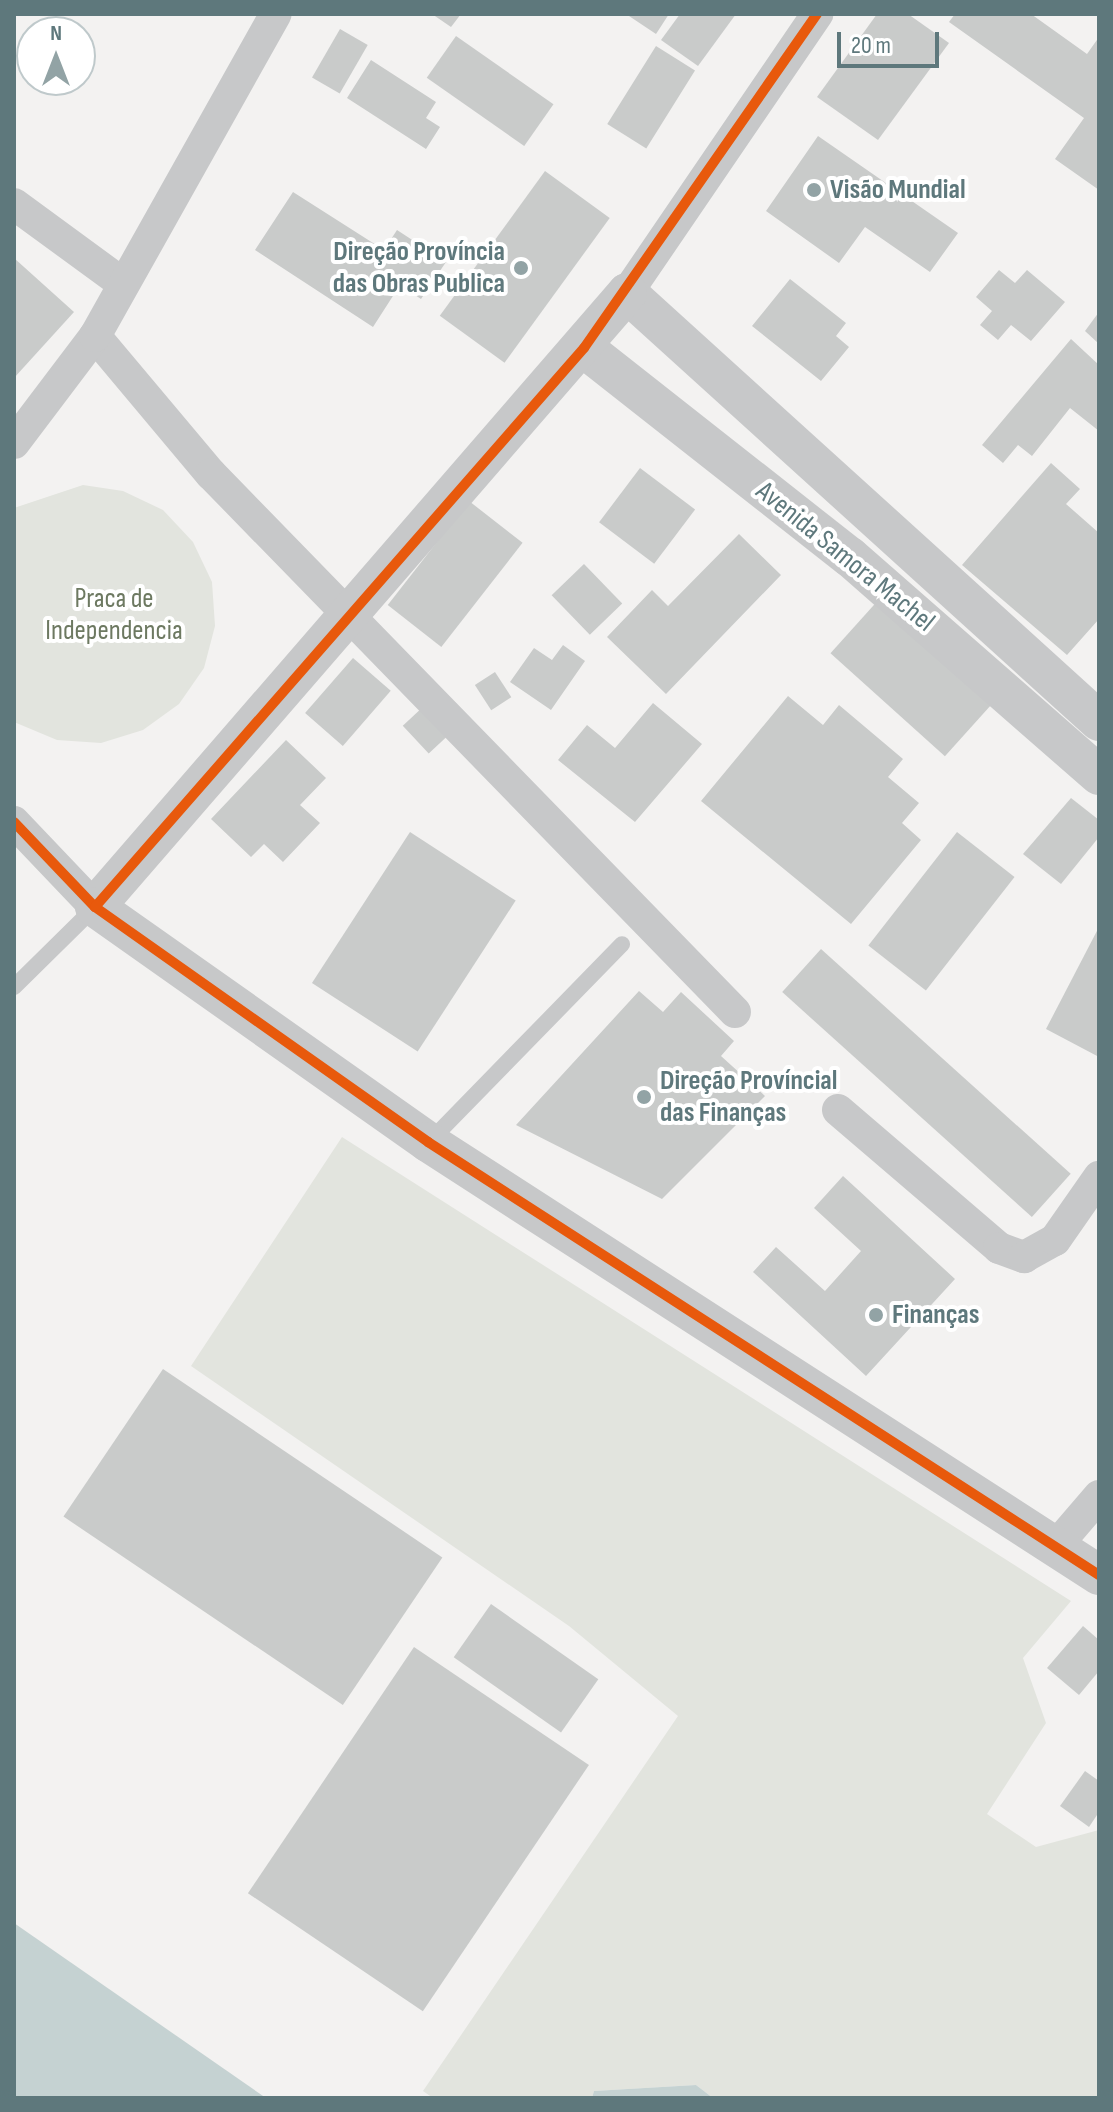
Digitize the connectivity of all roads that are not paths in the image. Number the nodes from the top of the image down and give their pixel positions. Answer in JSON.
{"nodes":[{"id":1,"x":276,"y":14,"type":"edge"},
{"id":2,"x":817,"y":14,"type":"edge"},
{"id":3,"x":14,"y":204,"type":"edge"},
{"id":4,"x":122,"y":283,"type":"junction"},
{"id":5,"x":627,"y":293,"type":"junction"},
{"id":6,"x":95,"y":336,"type":"junction"},
{"id":7,"x":584,"y":348,"type":"junction"},
{"id":8,"x":14,"y":443,"type":"edge"},
{"id":9,"x":348,"y":612,"type":"junction"},
{"id":10,"x":1099,"y":721,"type":"edge"},
{"id":11,"x":1099,"y":775,"type":"edge"},
{"id":12,"x":14,"y":822,"type":"edge"},
{"id":13,"x":95,"y":907,"type":"junction"},
{"id":14,"x":622,"y":944,"type":"dead end"},
{"id":15,"x":14,"y":987,"type":"edge"},
{"id":16,"x":735,"y":1012,"type":"dead end"},
{"id":17,"x":838,"y":1110,"type":"dead end"},
{"id":18,"x":428,"y":1142,"type":"junction"},
{"id":19,"x":1099,"y":1177,"type":"edge"},
{"id":20,"x":1099,"y":1496,"type":"edge"},
{"id":21,"x":1056,"y":1546,"type":"junction"},
{"id":22,"x":1099,"y":1575,"type":"edge"}],
"edges":[{"from":1,"to":4,"type":"street"},
{"from":2,"to":5,"type":"street"},
{"from":3,"to":4,"type":"street"},
{"from":4,"to":6,"type":"street"},
{"from":5,"to":7,"type":"street"},
{"from":5,"to":10,"type":"street","name":"Avenida Samora Machel"},
{"from":6,"to":8,"type":"street"},
{"from":6,"to":9,"type":"street"},
{"from":7,"to":9,"type":"street"},
{"from":7,"to":11,"type":"street","name":"Avenida Samora Machel"},
{"from":9,"to":13,"type":"street"},
{"from":9,"to":16,"type":"street"},
{"from":12,"to":13,"type":"street"},
{"from":13,"to":15,"type":"lane"},
{"from":13,"to":18,"type":"street"},
{"from":14,"to":18,"type":"lane"},
{"from":17,"to":19,"type":"street"},
{"from":18,"to":21,"type":"street"},
{"from":20,"to":21,"type":"street"},
{"from":21,"to":22,"type":"street"}]}
